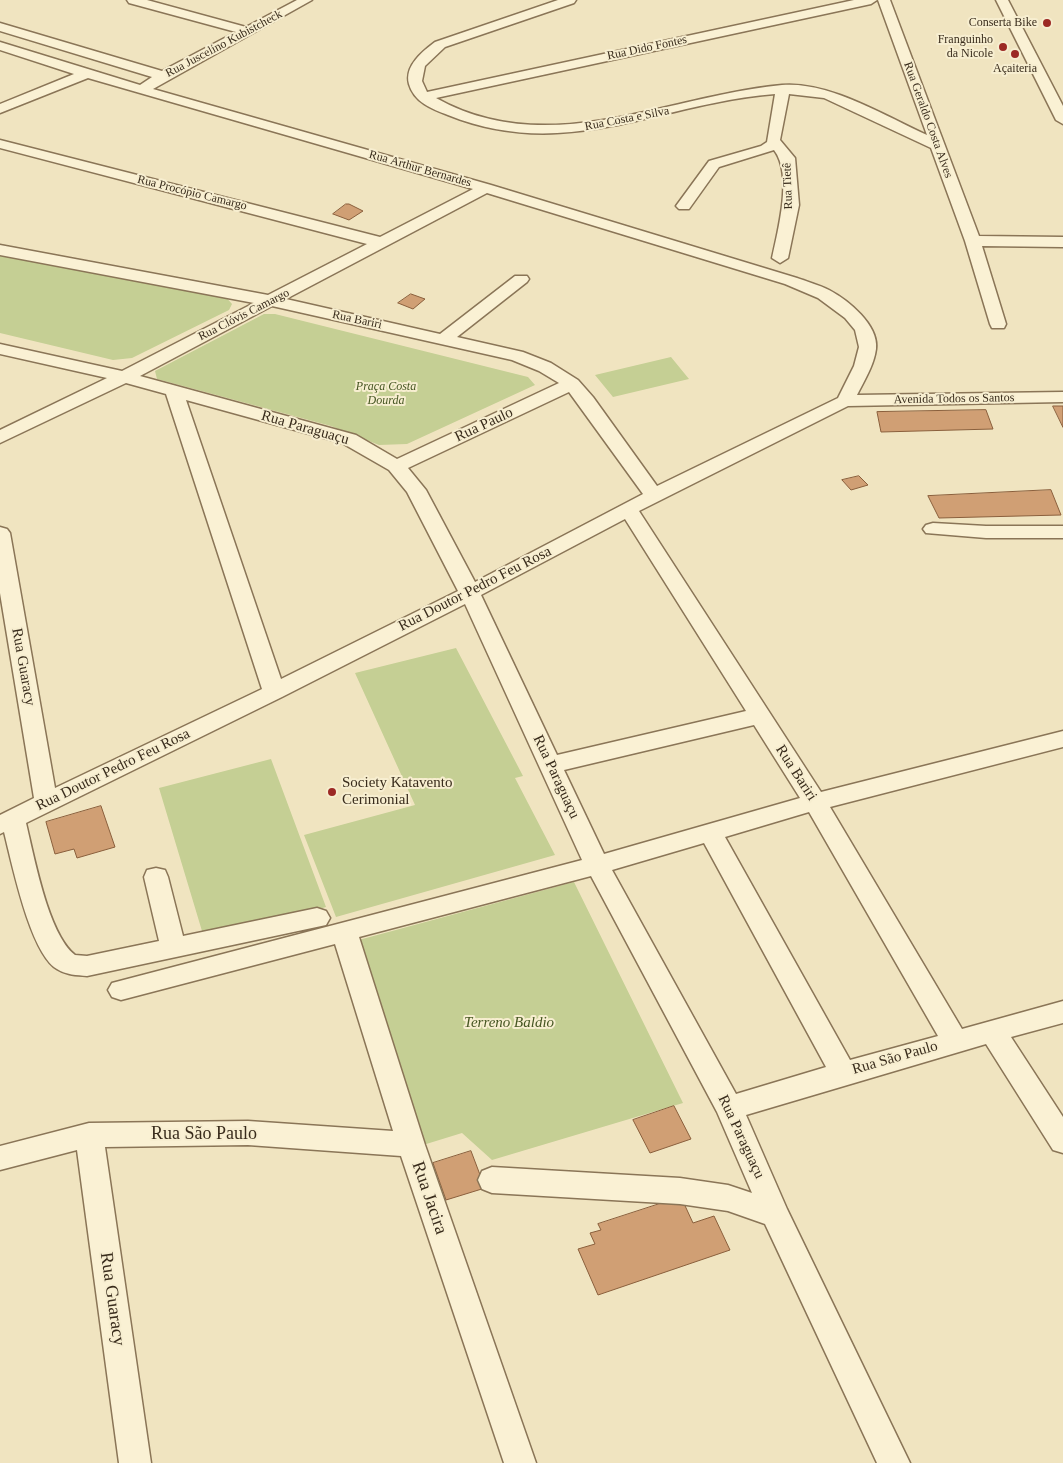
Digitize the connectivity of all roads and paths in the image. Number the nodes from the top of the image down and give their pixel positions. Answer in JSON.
{"nodes":[{"id":1,"x":132,"y":0,"type":"edge"},
{"id":2,"x":169,"y":0,"type":"edge"},
{"id":3,"x":306,"y":0,"type":"edge"},
{"id":4,"x":570,"y":0,"type":"edge"},
{"id":5,"x":871,"y":0,"type":"edge"},
{"id":6,"x":884,"y":0,"type":"edge"},
{"id":7,"x":1002,"y":0,"type":"edge"},
{"id":8,"x":1016,"y":0,"type":"edge"},
{"id":9,"x":155,"y":7,"type":"junction"},
{"id":10,"x":0,"y":27,"type":"edge"},
{"id":11,"x":248,"y":31,"type":"junction"},
{"id":12,"x":0,"y":46,"type":"edge"},
{"id":13,"x":1034,"y":48,"type":"junction"},
{"id":14,"x":87,"y":74,"type":"junction"},
{"id":15,"x":163,"y":76,"type":"junction"},
{"id":16,"x":783,"y":89,"type":"junction"},
{"id":17,"x":142,"y":90,"type":"junction"},
{"id":18,"x":1063,"y":92,"type":"edge"},
{"id":19,"x":423,"y":97,"type":"junction"},
{"id":20,"x":0,"y":109,"type":"edge"},
{"id":21,"x":1063,"y":120,"type":"edge"},
{"id":22,"x":775,"y":143,"type":"junction"},
{"id":23,"x":0,"y":144,"type":"edge"},
{"id":24,"x":938,"y":145,"type":"junction"},
{"id":25,"x":486,"y":188,"type":"junction"},
{"id":26,"x":684,"y":206,"type":"dead end"},
{"id":27,"x":972,"y":241,"type":"junction"},
{"id":28,"x":1063,"y":242,"type":"edge"},
{"id":29,"x":383,"y":243,"type":"junction"},
{"id":30,"x":0,"y":250,"type":"edge"},
{"id":31,"x":780,"y":258,"type":"dead end"},
{"id":32,"x":521,"y":279,"type":"dead end"},
{"id":33,"x":271,"y":301,"type":"junction"},
{"id":34,"x":998,"y":324,"type":"dead end"},
{"id":35,"x":445,"y":338,"type":"junction"},
{"id":36,"x":0,"y":350,"type":"edge"},
{"id":37,"x":124,"y":377,"type":"junction"},
{"id":38,"x":572,"y":384,"type":"junction"},
{"id":39,"x":176,"y":393,"type":"junction"},
{"id":40,"x":1063,"y":397,"type":"edge"},
{"id":41,"x":845,"y":401,"type":"junction"},
{"id":42,"x":0,"y":437,"type":"edge"},
{"id":43,"x":396,"y":466,"type":"junction"},
{"id":44,"x":654,"y":495,"type":"junction"},
{"id":45,"x":628,"y":509,"type":"junction"},
{"id":46,"x":933,"y":529,"type":"dead end"},
{"id":47,"x":1063,"y":532,"type":"edge"},
{"id":48,"x":0,"y":533,"type":"edge"},
{"id":49,"x":470,"y":593,"type":"junction"},
{"id":50,"x":274,"y":692,"type":"junction"},
{"id":51,"x":759,"y":716,"type":"junction"},
{"id":52,"x":1063,"y":739,"type":"edge"},
{"id":53,"x":550,"y":765,"type":"junction"},
{"id":54,"x":46,"y":802,"type":"junction"},
{"id":55,"x":815,"y":802,"type":"junction"},
{"id":56,"x":7,"y":822,"type":"edge"},
{"id":57,"x":711,"y":833,"type":"junction"},
{"id":58,"x":597,"y":865,"type":"junction"},
{"id":59,"x":156,"y":877,"type":"dead end"},
{"id":60,"x":317,"y":918,"type":"dead end"},
{"id":61,"x":344,"y":931,"type":"junction"},
{"id":62,"x":172,"y":948,"type":"junction"},
{"id":63,"x":121,"y":990,"type":"dead end"},
{"id":64,"x":1063,"y":1012,"type":"edge"},
{"id":65,"x":993,"y":1032,"type":"junction"},
{"id":66,"x":955,"y":1041,"type":"junction"},
{"id":67,"x":843,"y":1073,"type":"junction"},
{"id":68,"x":729,"y":1108,"type":"junction"},
{"id":69,"x":89,"y":1136,"type":"junction"},
{"id":70,"x":1063,"y":1141,"type":"edge"},
{"id":71,"x":411,"y":1145,"type":"junction"},
{"id":72,"x":0,"y":1158,"type":"edge"},
{"id":73,"x":492,"y":1180,"type":"dead end"},
{"id":74,"x":775,"y":1214,"type":"junction"},
{"id":75,"x":135,"y":1463,"type":"edge"},
{"id":76,"x":520,"y":1463,"type":"edge"},
{"id":77,"x":894,"y":1463,"type":"edge"}],
"edges":[{"from":1,"to":9,"type":"street"},
{"from":2,"to":9,"type":"street"},
{"from":3,"to":11,"type":"street","name":"Rua Juscelino Kubistcheck"},
{"from":4,"to":19,"type":"street"},
{"from":5,"to":19,"type":"street","name":"Rua Dido Fontes"},
{"from":6,"to":24,"type":"street","name":"Rua Geraldo Costa Alves"},
{"from":7,"to":13,"type":"street"},
{"from":8,"to":13,"type":"street"},
{"from":9,"to":11,"type":"street"},
{"from":10,"to":15,"type":"street"},
{"from":11,"to":15,"type":"street","name":"Rua Juscelino Kubistcheck"},
{"from":12,"to":14,"type":"street","name":"Rua Arthur Bernardes"},
{"from":13,"to":18,"type":"street"},
{"from":13,"to":21,"type":"street"},
{"from":14,"to":17,"type":"street","name":"Rua Arthur Bernardes"},
{"from":14,"to":20,"type":"street"},
{"from":15,"to":17,"type":"street","name":"Rua Juscelino Kubistcheck"},
{"from":16,"to":19,"type":"street","name":"Rua Costa e Silva"},
{"from":16,"to":22,"type":"street","name":"Rua Tietê"},
{"from":16,"to":24,"type":"street","name":"Rua Costa e Silva"},
{"from":17,"to":25,"type":"street","name":"Rua Arthur Bernardes"},
{"from":22,"to":26,"type":"street"},
{"from":22,"to":31,"type":"street","name":"Rua Tietê"},
{"from":23,"to":29,"type":"street","name":"Rua Procópio Camargo"},
{"from":24,"to":27,"type":"street","name":"Rua Geraldo Costa Alves"},
{"from":25,"to":29,"type":"street","name":"Rua Clóvis Camargo"},
{"from":25,"to":41,"type":"street","name":"Rua Arthur Bernardes"},
{"from":27,"to":28,"type":"street"},
{"from":27,"to":34,"type":"street","name":"Rua Geraldo Costa Alves"},
{"from":29,"to":33,"type":"street","name":"Rua Clóvis Camargo"},
{"from":30,"to":33,"type":"street","name":"Rua Bariri"},
{"from":32,"to":35,"type":"street"},
{"from":33,"to":35,"type":"street","name":"Rua Bariri"},
{"from":33,"to":37,"type":"street","name":"Rua Clóvis Camargo"},
{"from":35,"to":38,"type":"street","name":"Rua Bariri"},
{"from":36,"to":37,"type":"street","name":"Rua Paraguaçu"},
{"from":37,"to":39,"type":"street","name":"Rua Paraguaçu"},
{"from":37,"to":42,"type":"street","name":"Rua Clóvis Camargo"},
{"from":38,"to":43,"type":"street","name":"Rua Paulo"},
{"from":38,"to":44,"type":"street","name":"Rua Bariri"},
{"from":39,"to":43,"type":"street","name":"Rua Paraguaçu"},
{"from":39,"to":50,"type":"street"},
{"from":40,"to":41,"type":"street","name":"Avenida Todos os Santos"},
{"from":41,"to":44,"type":"street","name":"Rua Doutor Pedro Feu Rosa"},
{"from":43,"to":49,"type":"street","name":"Rua Paraguaçu"},
{"from":44,"to":45,"type":"street","name":"Rua Doutor Pedro Feu Rosa"},
{"from":45,"to":49,"type":"street","name":"Rua Doutor Pedro Feu Rosa"},
{"from":45,"to":51,"type":"street","name":"Rua Bariri"},
{"from":46,"to":47,"type":"street"},
{"from":48,"to":54,"type":"street","name":"Rua Guaracy"},
{"from":49,"to":50,"type":"street","name":"Rua Doutor Pedro Feu Rosa"},
{"from":49,"to":53,"type":"street","name":"Rua Paraguaçu"},
{"from":50,"to":54,"type":"street","name":"Rua Doutor Pedro Feu Rosa"},
{"from":51,"to":53,"type":"street"},
{"from":51,"to":55,"type":"street","name":"Rua Bariri"},
{"from":52,"to":55,"type":"street"},
{"from":53,"to":58,"type":"street","name":"Rua Paraguaçu"},
{"from":54,"to":56,"type":"street","name":"Rua Doutor Pedro Feu Rosa"},
{"from":55,"to":57,"type":"street"},
{"from":55,"to":66,"type":"street","name":"Rua Bariri"},
{"from":56,"to":62,"type":"street"},
{"from":57,"to":58,"type":"street"},
{"from":57,"to":67,"type":"street"},
{"from":58,"to":61,"type":"street"},
{"from":58,"to":68,"type":"street","name":"Rua Paraguaçu"},
{"from":59,"to":62,"type":"street"},
{"from":60,"to":62,"type":"street"},
{"from":61,"to":63,"type":"street"},
{"from":61,"to":71,"type":"street","name":"Rua Jacira"},
{"from":64,"to":65,"type":"street","name":"Rua São Paulo"},
{"from":65,"to":66,"type":"street","name":"Rua São Paulo"},
{"from":65,"to":70,"type":"street"},
{"from":66,"to":67,"type":"street","name":"Rua São Paulo"},
{"from":67,"to":68,"type":"street","name":"Rua São Paulo"},
{"from":68,"to":74,"type":"street","name":"Rua Paraguaçu"},
{"from":69,"to":71,"type":"street","name":"Rua São Paulo"},
{"from":69,"to":72,"type":"street","name":"Rua São Paulo"},
{"from":69,"to":75,"type":"street","name":"Rua Guaracy"},
{"from":71,"to":76,"type":"street","name":"Rua Jacira"},
{"from":73,"to":74,"type":"street"},
{"from":74,"to":77,"type":"street","name":"Rua Paraguaçu"}]}
